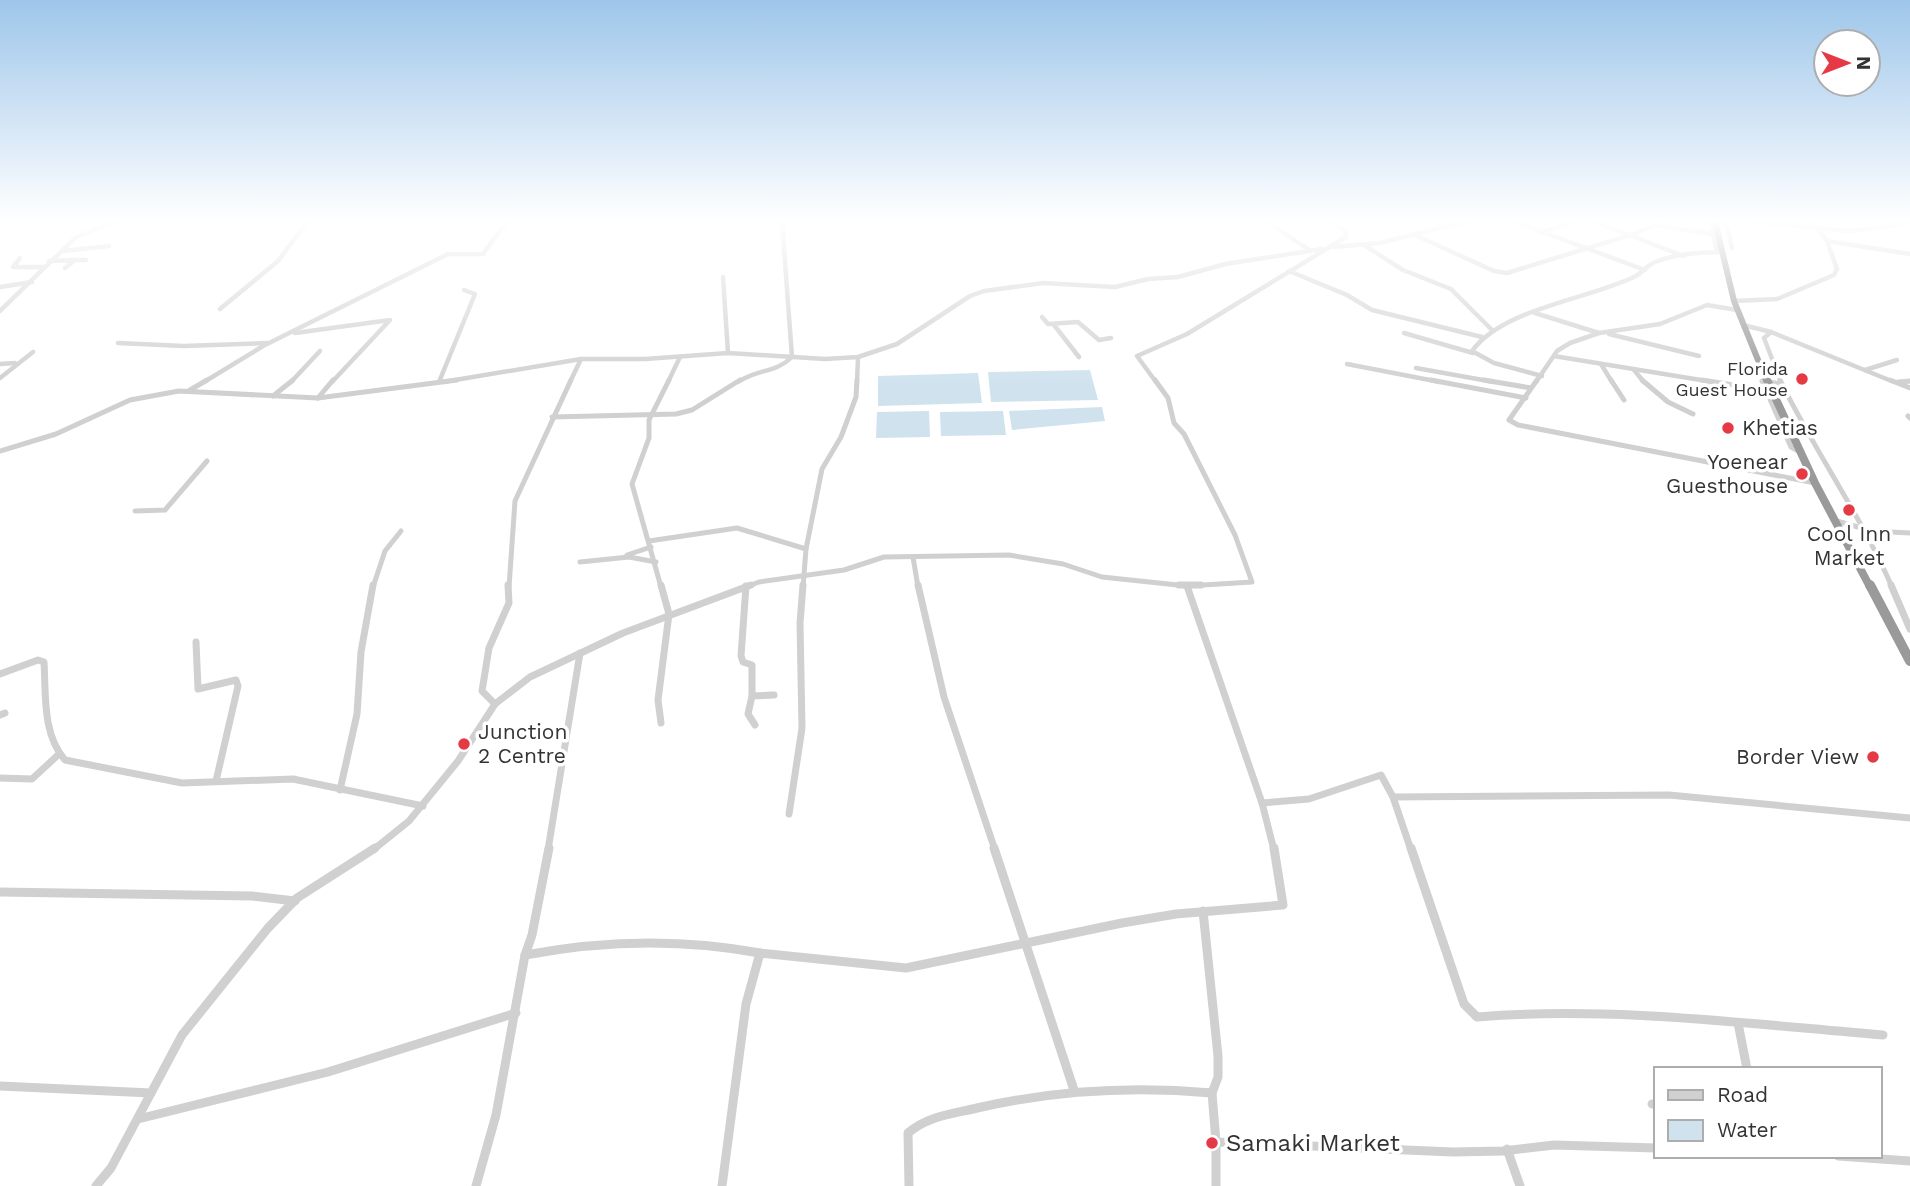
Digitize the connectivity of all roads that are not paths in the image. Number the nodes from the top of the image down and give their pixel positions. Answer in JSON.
{"nodes":[{"id":1,"x":37,"y":276,"type":"edge"},
{"id":2,"x":259,"y":276,"type":"edge"},
{"id":3,"x":403,"y":276,"type":"edge"},
{"id":4,"x":723,"y":276,"type":"dead end"},
{"id":5,"x":786,"y":276,"type":"edge"},
{"id":6,"x":1180,"y":276,"type":"edge"},
{"id":7,"x":1280,"y":276,"type":"edge"},
{"id":8,"x":1302,"y":276,"type":"edge"},
{"id":9,"x":1419,"y":276,"type":"edge"},
{"id":10,"x":1633,"y":276,"type":"edge"},
{"id":11,"x":1727,"y":276,"type":"edge"},
{"id":12,"x":1831,"y":276,"type":"edge"},
{"id":13,"x":34,"y":281,"type":"junction"},
{"id":14,"x":0,"y":287,"type":"edge"},
{"id":15,"x":464,"y":290,"type":"dead end"},
{"id":16,"x":1734,"y":301,"type":"junction"},
{"id":17,"x":220,"y":309,"type":"dead end"},
{"id":18,"x":0,"y":310,"type":"edge"},
{"id":19,"x":1737,"y":310,"type":"junction"},
{"id":20,"x":1535,"y":313,"type":"junction"},
{"id":21,"x":1042,"y":317,"type":"dead end"},
{"id":22,"x":1054,"y":325,"type":"junction"},
{"id":23,"x":1743,"y":326,"type":"junction"},
{"id":24,"x":1493,"y":331,"type":"junction"},
{"id":25,"x":1771,"y":332,"type":"junction"},
{"id":26,"x":1404,"y":333,"type":"dead end"},
{"id":27,"x":1602,"y":333,"type":"junction"},
{"id":28,"x":288,"y":334,"type":"junction"},
{"id":29,"x":1482,"y":337,"type":"junction"},
{"id":30,"x":1111,"y":338,"type":"dead end"},
{"id":31,"x":118,"y":343,"type":"dead end"},
{"id":32,"x":268,"y":344,"type":"junction"},
{"id":33,"x":320,"y":351,"type":"dead end"},
{"id":34,"x":33,"y":352,"type":"dead end"},
{"id":35,"x":728,"y":353,"type":"junction"},
{"id":36,"x":1473,"y":353,"type":"junction"},
{"id":37,"x":1554,"y":356,"type":"junction"},
{"id":38,"x":1699,"y":356,"type":"dead end"},
{"id":39,"x":680,"y":357,"type":"junction"},
{"id":40,"x":792,"y":357,"type":"junction"},
{"id":41,"x":858,"y":357,"type":"junction"},
{"id":42,"x":1079,"y":357,"type":"dead end"},
{"id":43,"x":582,"y":359,"type":"junction"},
{"id":44,"x":1897,"y":360,"type":"dead end"},
{"id":45,"x":16,"y":363,"type":"junction"},
{"id":46,"x":0,"y":364,"type":"edge"},
{"id":47,"x":1347,"y":364,"type":"dead end"},
{"id":48,"x":1601,"y":364,"type":"junction"},
{"id":49,"x":1416,"y":368,"type":"dead end"},
{"id":50,"x":1634,"y":370,"type":"junction"},
{"id":51,"x":1865,"y":370,"type":"junction"},
{"id":52,"x":1542,"y":376,"type":"junction"},
{"id":53,"x":0,"y":378,"type":"edge"},
{"id":54,"x":1910,"y":381,"type":"edge"},
{"id":55,"x":439,"y":382,"type":"junction"},
{"id":56,"x":1896,"y":382,"type":"junction"},
{"id":57,"x":1782,"y":384,"type":"junction"},
{"id":58,"x":1767,"y":385,"type":"junction"},
{"id":59,"x":1531,"y":388,"type":"junction"},
{"id":60,"x":1910,"y":388,"type":"edge"},
{"id":61,"x":190,"y":390,"type":"junction"},
{"id":62,"x":273,"y":396,"type":"junction"},
{"id":63,"x":318,"y":398,"type":"junction"},
{"id":64,"x":1527,"y":398,"type":"junction"},
{"id":65,"x":1624,"y":400,"type":"dead end"},
{"id":66,"x":652,"y":413,"type":"junction"},
{"id":67,"x":1693,"y":414,"type":"dead end"},
{"id":68,"x":552,"y":417,"type":"junction"},
{"id":69,"x":0,"y":451,"type":"edge"},
{"id":70,"x":207,"y":461,"type":"dead end"},
{"id":71,"x":1815,"y":483,"type":"junction"},
{"id":72,"x":135,"y":511,"type":"dead end"},
{"id":73,"x":1837,"y":522,"type":"junction"},
{"id":74,"x":1866,"y":530,"type":"junction"},
{"id":75,"x":401,"y":531,"type":"dead end"},
{"id":76,"x":1909,"y":534,"type":"edge"},
{"id":77,"x":650,"y":544,"type":"junction"},
{"id":78,"x":806,"y":549,"type":"junction"},
{"id":79,"x":616,"y":557,"type":"junction"},
{"id":80,"x":913,"y":557,"type":"junction"},
{"id":81,"x":580,"y":562,"type":"dead end"},
{"id":82,"x":656,"y":562,"type":"junction"},
{"id":83,"x":802,"y":576,"type":"junction"},
{"id":84,"x":746,"y":586,"type":"junction"},
{"id":85,"x":1187,"y":586,"type":"junction"},
{"id":86,"x":669,"y":614,"type":"junction"},
{"id":87,"x":1910,"y":629,"type":"edge"},
{"id":88,"x":196,"y":642,"type":"dead end"},
{"id":89,"x":580,"y":653,"type":"junction"},
{"id":90,"x":1910,"y":661,"type":"edge"},
{"id":91,"x":0,"y":674,"type":"edge"},
{"id":92,"x":752,"y":695,"type":"junction"},
{"id":93,"x":774,"y":695,"type":"dead end"},
{"id":94,"x":495,"y":704,"type":"junction"},
{"id":95,"x":661,"y":723,"type":"dead end"},
{"id":96,"x":755,"y":725,"type":"dead end"},
{"id":97,"x":58,"y":755,"type":"junction"},
{"id":98,"x":0,"y":778,"type":"edge"},
{"id":99,"x":216,"y":781,"type":"junction"},
{"id":100,"x":340,"y":790,"type":"junction"},
{"id":101,"x":1393,"y":797,"type":"junction"},
{"id":102,"x":1262,"y":803,"type":"junction"},
{"id":103,"x":423,"y":806,"type":"junction"},
{"id":104,"x":789,"y":814,"type":"dead end"},
{"id":105,"x":1910,"y":818,"type":"edge"},
{"id":106,"x":0,"y":892,"type":"edge"},
{"id":107,"x":295,"y":901,"type":"junction"},
{"id":108,"x":1203,"y":911,"type":"junction"},
{"id":109,"x":1027,"y":940,"type":"junction"},
{"id":110,"x":760,"y":953,"type":"junction"},
{"id":111,"x":526,"y":955,"type":"junction"},
{"id":112,"x":516,"y":1013,"type":"junction"},
{"id":113,"x":1738,"y":1023,"type":"junction"},
{"id":114,"x":1883,"y":1035,"type":"dead end"},
{"id":115,"x":1745,"y":1067,"type":"edge"},
{"id":116,"x":0,"y":1086,"type":"edge"},
{"id":117,"x":1074,"y":1090,"type":"junction"},
{"id":118,"x":151,"y":1093,"type":"junction"},
{"id":119,"x":1212,"y":1093,"type":"junction"},
{"id":120,"x":138,"y":1119,"type":"junction"},
{"id":121,"x":1216,"y":1142,"type":"junction"},
{"id":122,"x":1654,"y":1148,"type":"edge"},
{"id":123,"x":1507,"y":1149,"type":"junction"},
{"id":124,"x":1867,"y":1158,"type":"edge"},
{"id":125,"x":1910,"y":1161,"type":"edge"},
{"id":126,"x":96,"y":1186,"type":"edge"},
{"id":127,"x":476,"y":1186,"type":"edge"},
{"id":128,"x":722,"y":1186,"type":"edge"},
{"id":129,"x":909,"y":1186,"type":"edge"},
{"id":130,"x":1216,"y":1186,"type":"edge"},
{"id":131,"x":1520,"y":1186,"type":"edge"}],
"edges":[{"from":1,"to":13,"type":"street"},
{"from":2,"to":17,"type":"street"},
{"from":3,"to":28,"type":"street"},
{"from":4,"to":35,"type":"street"},
{"from":5,"to":40,"type":"street"},
{"from":6,"to":41,"type":"street"},
{"from":7,"to":85,"type":"street"},
{"from":8,"to":29,"type":"street"},
{"from":9,"to":24,"type":"street"},
{"from":10,"to":20,"type":"street"},
{"from":11,"to":16,"type":"highway"},
{"from":12,"to":16,"type":"street"},
{"from":13,"to":14,"type":"street"},
{"from":13,"to":18,"type":"street"},
{"from":15,"to":55,"type":"street"},
{"from":16,"to":19,"type":"highway"},
{"from":19,"to":23,"type":"highway"},
{"from":19,"to":27,"type":"street"},
{"from":20,"to":24,"type":"street"},
{"from":20,"to":27,"type":"street"},
{"from":21,"to":22,"type":"street"},
{"from":22,"to":30,"type":"street"},
{"from":22,"to":42,"type":"street"},
{"from":23,"to":25,"type":"street"},
{"from":23,"to":58,"type":"highway"},
{"from":24,"to":29,"type":"street"},
{"from":25,"to":51,"type":"street"},
{"from":25,"to":57,"type":"street"},
{"from":26,"to":36,"type":"street"},
{"from":27,"to":37,"type":"street"},
{"from":27,"to":38,"type":"street"},
{"from":28,"to":32,"type":"street"},
{"from":28,"to":63,"type":"street"},
{"from":29,"to":36,"type":"street"},
{"from":31,"to":32,"type":"street"},
{"from":32,"to":61,"type":"street"},
{"from":33,"to":62,"type":"street"},
{"from":34,"to":45,"type":"street"},
{"from":35,"to":39,"type":"street"},
{"from":35,"to":40,"type":"street"},
{"from":36,"to":52,"type":"street"},
{"from":37,"to":48,"type":"street"},
{"from":37,"to":52,"type":"street"},
{"from":39,"to":43,"type":"street"},
{"from":39,"to":66,"type":"street"},
{"from":40,"to":41,"type":"street"},
{"from":40,"to":66,"type":"street"},
{"from":41,"to":78,"type":"street"},
{"from":43,"to":55,"type":"street"},
{"from":43,"to":68,"type":"street"},
{"from":44,"to":51,"type":"street"},
{"from":45,"to":46,"type":"street"},
{"from":45,"to":53,"type":"street"},
{"from":47,"to":64,"type":"street"},
{"from":48,"to":50,"type":"street"},
{"from":48,"to":65,"type":"street"},
{"from":49,"to":59,"type":"street"},
{"from":50,"to":58,"type":"street"},
{"from":50,"to":67,"type":"street"},
{"from":51,"to":56,"type":"street"},
{"from":52,"to":59,"type":"street"},
{"from":54,"to":56,"type":"street"},
{"from":55,"to":63,"type":"street"},
{"from":56,"to":60,"type":"street"},
{"from":57,"to":58,"type":"street"},
{"from":57,"to":74,"type":"street"},
{"from":58,"to":71,"type":"highway"},
{"from":59,"to":64,"type":"street"},
{"from":61,"to":62,"type":"street"},
{"from":61,"to":69,"type":"street"},
{"from":62,"to":63,"type":"street"},
{"from":64,"to":71,"type":"street"},
{"from":66,"to":68,"type":"street"},
{"from":66,"to":77,"type":"street"},
{"from":68,"to":94,"type":"street"},
{"from":70,"to":72,"type":"street"},
{"from":71,"to":73,"type":"highway"},
{"from":73,"to":74,"type":"street"},
{"from":73,"to":90,"type":"highway"},
{"from":74,"to":76,"type":"street"},
{"from":74,"to":87,"type":"street"},
{"from":75,"to":100,"type":"street"},
{"from":77,"to":78,"type":"street"},
{"from":77,"to":79,"type":"street"},
{"from":77,"to":82,"type":"street"},
{"from":78,"to":83,"type":"street"},
{"from":79,"to":81,"type":"street"},
{"from":79,"to":82,"type":"street"},
{"from":80,"to":83,"type":"street"},
{"from":80,"to":85,"type":"street"},
{"from":80,"to":109,"type":"street"},
{"from":82,"to":86,"type":"street"},
{"from":83,"to":84,"type":"street"},
{"from":83,"to":104,"type":"street"},
{"from":84,"to":86,"type":"street"},
{"from":84,"to":92,"type":"street"},
{"from":85,"to":102,"type":"street"},
{"from":86,"to":89,"type":"street"},
{"from":86,"to":95,"type":"street"},
{"from":88,"to":99,"type":"street"},
{"from":89,"to":94,"type":"street"},
{"from":89,"to":111,"type":"street"},
{"from":91,"to":97,"type":"street"},
{"from":92,"to":93,"type":"street"},
{"from":92,"to":96,"type":"street"},
{"from":94,"to":103,"type":"street"},
{"from":97,"to":98,"type":"street"},
{"from":97,"to":99,"type":"street"},
{"from":99,"to":100,"type":"street"},
{"from":100,"to":103,"type":"street"},
{"from":101,"to":102,"type":"street"},
{"from":101,"to":105,"type":"street"},
{"from":101,"to":113,"type":"street"},
{"from":102,"to":108,"type":"street"},
{"from":103,"to":107,"type":"street"},
{"from":106,"to":107,"type":"street"},
{"from":107,"to":118,"type":"street"},
{"from":108,"to":109,"type":"street"},
{"from":108,"to":119,"type":"street"},
{"from":109,"to":110,"type":"street"},
{"from":109,"to":117,"type":"street"},
{"from":110,"to":111,"type":"street"},
{"from":110,"to":128,"type":"street"},
{"from":111,"to":112,"type":"street"},
{"from":112,"to":120,"type":"street"},
{"from":112,"to":127,"type":"street"},
{"from":113,"to":114,"type":"street"},
{"from":113,"to":115,"type":"street"},
{"from":116,"to":118,"type":"street"},
{"from":117,"to":119,"type":"street"},
{"from":117,"to":129,"type":"street"},
{"from":118,"to":120,"type":"street"},
{"from":119,"to":121,"type":"street"},
{"from":120,"to":126,"type":"street"},
{"from":121,"to":123,"type":"street"},
{"from":121,"to":130,"type":"street"},
{"from":122,"to":123,"type":"street"},
{"from":123,"to":131,"type":"street"},
{"from":124,"to":125,"type":"street"}]}
